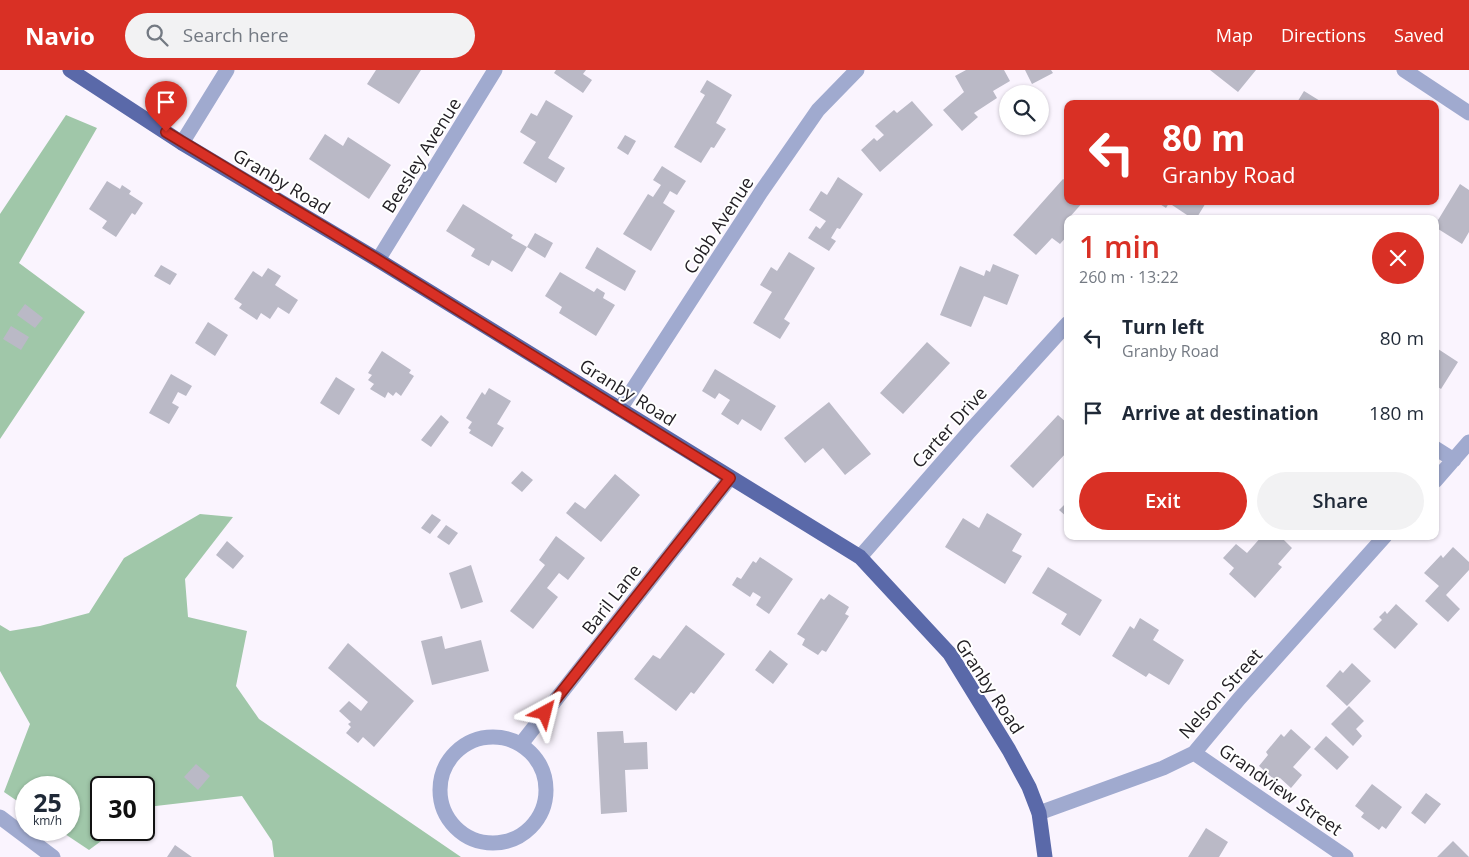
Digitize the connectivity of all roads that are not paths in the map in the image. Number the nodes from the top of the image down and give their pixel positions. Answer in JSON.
{"nodes":[{"id":1,"x":70,"y":70,"type":"edge"},
{"id":2,"x":227,"y":70,"type":"edge"},
{"id":3,"x":496,"y":70,"type":"edge"},
{"id":4,"x":857,"y":70,"type":"edge"},
{"id":5,"x":1404,"y":70,"type":"edge"},
{"id":6,"x":1469,"y":113,"type":"edge"},
{"id":7,"x":182,"y":143,"type":"junction"},
{"id":8,"x":378,"y":260,"type":"junction"},
{"id":9,"x":1064,"y":328,"type":"edge"},
{"id":10,"x":620,"y":409,"type":"junction"},
{"id":11,"x":1469,"y":442,"type":"edge"},
{"id":12,"x":1439,"y":451,"type":"edge"},
{"id":13,"x":1454,"y":460,"type":"junction"},
{"id":14,"x":1439,"y":477,"type":"edge"},
{"id":15,"x":730,"y":478,"type":"junction"},
{"id":16,"x":1382,"y":540,"type":"edge"},
{"id":17,"x":860,"y":557,"type":"junction"},
{"id":18,"x":521,"y":744,"type":"junction"},
{"id":19,"x":1194,"y":752,"type":"junction"},
{"id":20,"x":1039,"y":813,"type":"junction"},
{"id":21,"x":0,"y":817,"type":"edge"},
{"id":22,"x":53,"y":857,"type":"edge"},
{"id":23,"x":1045,"y":857,"type":"edge"},
{"id":24,"x":1346,"y":857,"type":"edge"}],
"edges":[{"from":1,"to":7,"type":"main road","name":"Granby Road"},
{"from":2,"to":7,"type":"street"},
{"from":3,"to":8,"type":"street","name":"Beesley Avenue"},
{"from":4,"to":10,"type":"street","name":"Cobb Avenue"},
{"from":5,"to":6,"type":"street"},
{"from":7,"to":8,"type":"main road","name":"Granby Road"},
{"from":8,"to":10,"type":"main road","name":"Granby Road"},
{"from":9,"to":17,"type":"street","name":"Carter Drive"},
{"from":10,"to":15,"type":"main road","name":"Granby Road"},
{"from":11,"to":13,"type":"street"},
{"from":12,"to":13,"type":"street"},
{"from":13,"to":14,"type":"street"},
{"from":15,"to":17,"type":"main road","name":"Granby Road"},
{"from":15,"to":18,"type":"street","name":"Baril Lane"},
{"from":16,"to":19,"type":"street","name":"Nelson Street"},
{"from":17,"to":20,"type":"main road","name":"Granby Road"},
{"from":18,"to":18,"type":"street"},
{"from":19,"to":20,"type":"street","name":"Nelson Street"},
{"from":19,"to":24,"type":"street","name":"Grandview Street"},
{"from":20,"to":23,"type":"main road","name":"Granby Road"},
{"from":21,"to":22,"type":"street"}]}
